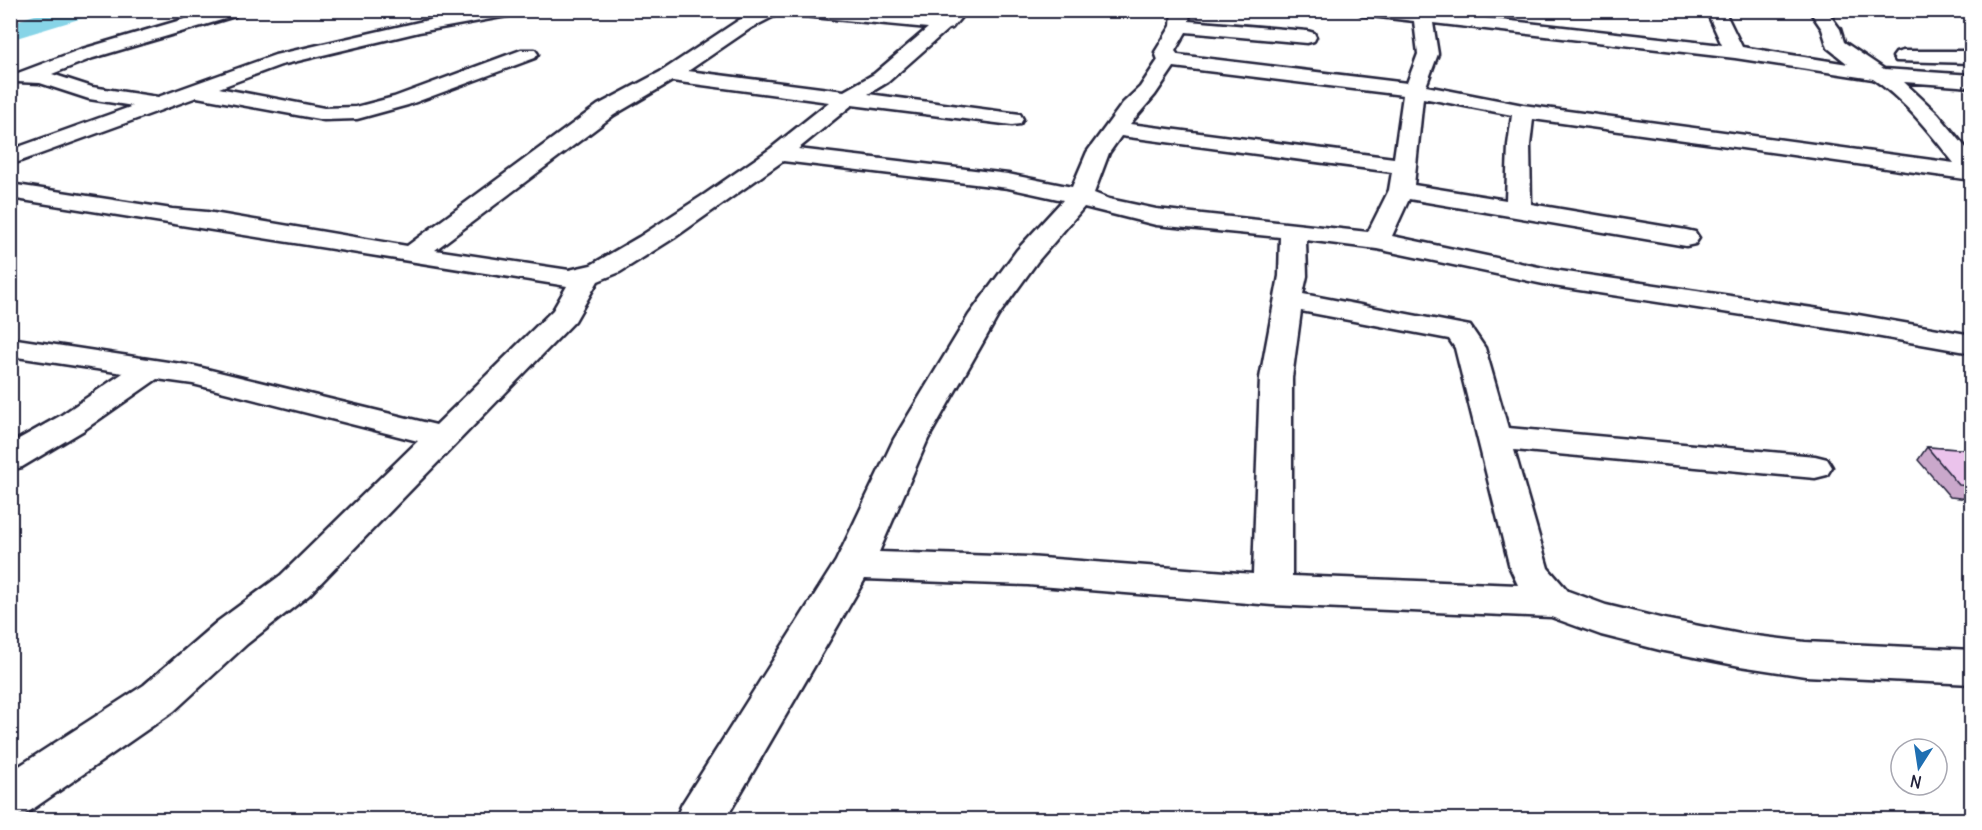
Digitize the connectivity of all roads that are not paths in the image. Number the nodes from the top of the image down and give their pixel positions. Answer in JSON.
{"nodes":[{"id":1,"x":513,"y":10,"type":"edge"},
{"id":2,"x":776,"y":10,"type":"edge"},
{"id":3,"x":792,"y":10,"type":"edge"},
{"id":4,"x":1362,"y":10,"type":"edge"},
{"id":5,"x":1715,"y":10,"type":"edge"},
{"id":6,"x":1817,"y":10,"type":"edge"},
{"id":7,"x":227,"y":11,"type":"edge"},
{"id":8,"x":456,"y":14,"type":"edge"},
{"id":9,"x":953,"y":17,"type":"edge"},
{"id":10,"x":1181,"y":18,"type":"edge"},
{"id":11,"x":1423,"y":18,"type":"junction"},
{"id":12,"x":1307,"y":37,"type":"dead end"},
{"id":13,"x":1735,"y":52,"type":"junction"},
{"id":14,"x":528,"y":54,"type":"dead end"},
{"id":15,"x":1971,"y":57,"type":"edge"},
{"id":16,"x":1168,"y":60,"type":"junction"},
{"id":17,"x":1860,"y":62,"type":"junction"},
{"id":18,"x":669,"y":75,"type":"junction"},
{"id":19,"x":1882,"y":75,"type":"junction"},
{"id":20,"x":18,"y":79,"type":"edge"},
{"id":21,"x":1971,"y":81,"type":"edge"},
{"id":22,"x":193,"y":90,"type":"junction"},
{"id":23,"x":1413,"y":90,"type":"junction"},
{"id":24,"x":847,"y":98,"type":"junction"},
{"id":25,"x":158,"y":103,"type":"junction"},
{"id":26,"x":1523,"y":111,"type":"junction"},
{"id":27,"x":1012,"y":119,"type":"dead end"},
{"id":28,"x":1115,"y":129,"type":"junction"},
{"id":29,"x":778,"y":154,"type":"junction"},
{"id":30,"x":10,"y":158,"type":"edge"},
{"id":31,"x":1971,"y":172,"type":"edge"},
{"id":32,"x":1402,"y":178,"type":"junction"},
{"id":33,"x":10,"y":191,"type":"edge"},
{"id":34,"x":1080,"y":196,"type":"junction"},
{"id":35,"x":1518,"y":210,"type":"junction"},
{"id":36,"x":1293,"y":230,"type":"junction"},
{"id":37,"x":1686,"y":238,"type":"dead end"},
{"id":38,"x":1377,"y":241,"type":"junction"},
{"id":39,"x":412,"y":254,"type":"junction"},
{"id":40,"x":586,"y":278,"type":"junction"},
{"id":41,"x":1288,"y":300,"type":"junction"},
{"id":42,"x":1971,"y":344,"type":"edge"},
{"id":43,"x":10,"y":347,"type":"edge"},
{"id":44,"x":150,"y":369,"type":"junction"},
{"id":45,"x":443,"y":437,"type":"junction"},
{"id":46,"x":1494,"y":437,"type":"junction"},
{"id":47,"x":10,"y":459,"type":"edge"},
{"id":48,"x":1815,"y":467,"type":"dead end"},
{"id":49,"x":854,"y":565,"type":"junction"},
{"id":50,"x":1272,"y":590,"type":"junction"},
{"id":51,"x":1554,"y":602,"type":"junction"},
{"id":52,"x":1971,"y":667,"type":"edge"},
{"id":53,"x":10,"y":798,"type":"edge"},
{"id":54,"x":699,"y":819,"type":"edge"}],
"edges":[{"from":1,"to":8,"type":"street"},
{"from":2,"to":18,"type":"street"},
{"from":3,"to":9,"type":"street"},
{"from":4,"to":11,"type":"street"},
{"from":5,"to":13,"type":"street"},
{"from":6,"to":17,"type":"street"},
{"from":7,"to":20,"type":"street"},
{"from":8,"to":22,"type":"street"},
{"from":9,"to":24,"type":"street"},
{"from":10,"to":12,"type":"street"},
{"from":10,"to":16,"type":"street"},
{"from":11,"to":13,"type":"street"},
{"from":11,"to":23,"type":"street"},
{"from":13,"to":19,"type":"street"},
{"from":14,"to":22,"type":"street"},
{"from":15,"to":17,"type":"street"},
{"from":16,"to":23,"type":"street"},
{"from":16,"to":28,"type":"street"},
{"from":17,"to":19,"type":"street"},
{"from":18,"to":24,"type":"street"},
{"from":18,"to":39,"type":"street"},
{"from":19,"to":21,"type":"street"},
{"from":19,"to":31,"type":"street"},
{"from":20,"to":25,"type":"street"},
{"from":22,"to":25,"type":"street"},
{"from":23,"to":26,"type":"street"},
{"from":23,"to":32,"type":"street"},
{"from":24,"to":27,"type":"street"},
{"from":24,"to":29,"type":"street"},
{"from":25,"to":30,"type":"street"},
{"from":26,"to":31,"type":"street"},
{"from":26,"to":35,"type":"street"},
{"from":28,"to":32,"type":"street"},
{"from":28,"to":34,"type":"street"},
{"from":29,"to":34,"type":"street"},
{"from":29,"to":40,"type":"street"},
{"from":32,"to":35,"type":"street"},
{"from":32,"to":38,"type":"street"},
{"from":33,"to":39,"type":"street"},
{"from":34,"to":36,"type":"street"},
{"from":34,"to":49,"type":"street"},
{"from":35,"to":37,"type":"street"},
{"from":36,"to":38,"type":"street"},
{"from":36,"to":41,"type":"street"},
{"from":38,"to":42,"type":"street"},
{"from":39,"to":40,"type":"street"},
{"from":40,"to":45,"type":"street"},
{"from":41,"to":46,"type":"street"},
{"from":41,"to":50,"type":"street"},
{"from":43,"to":44,"type":"street"},
{"from":44,"to":45,"type":"street"},
{"from":44,"to":47,"type":"street"},
{"from":45,"to":53,"type":"street"},
{"from":46,"to":48,"type":"street"},
{"from":46,"to":51,"type":"street"},
{"from":49,"to":50,"type":"street"},
{"from":49,"to":54,"type":"street"},
{"from":50,"to":51,"type":"street"},
{"from":51,"to":52,"type":"street"}]}
